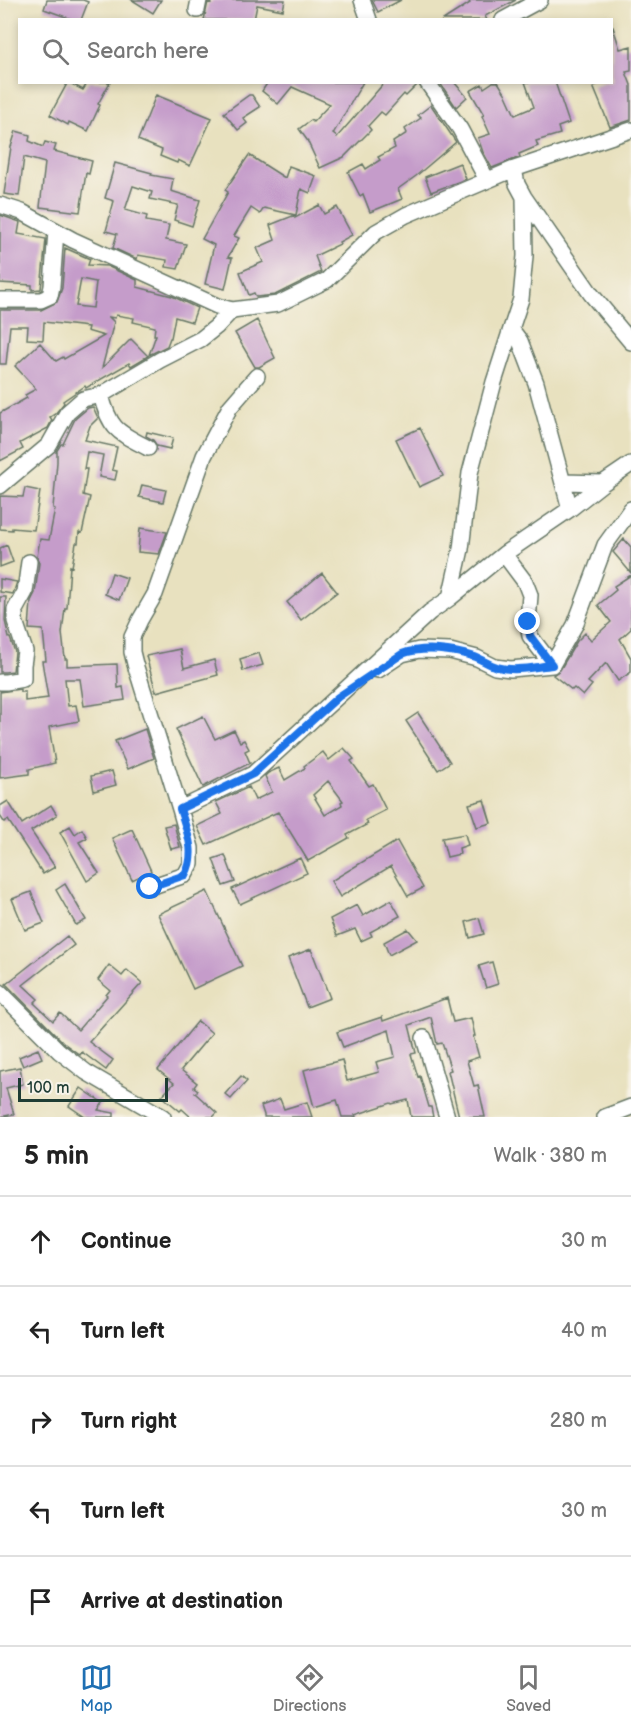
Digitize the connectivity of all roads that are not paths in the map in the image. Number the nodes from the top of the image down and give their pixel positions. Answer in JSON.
{"nodes":[{"id":1,"x":362,"y":0,"type":"edge"},
{"id":2,"x":540,"y":0,"type":"edge"},
{"id":3,"x":368,"y":18,"type":"edge"},
{"id":4,"x":507,"y":18,"type":"edge"},
{"id":5,"x":428,"y":84,"type":"edge"},
{"id":6,"x":631,"y":130,"type":"edge"},
{"id":7,"x":514,"y":169,"type":"junction"},
{"id":8,"x":487,"y":180,"type":"junction"},
{"id":9,"x":524,"y":197,"type":"junction"},
{"id":10,"x":0,"y":205,"type":"edge"},
{"id":11,"x":56,"y":231,"type":"junction"},
{"id":12,"x":0,"y":300,"type":"edge"},
{"id":13,"x":232,"y":310,"type":"junction"},
{"id":14,"x":511,"y":329,"type":"junction"},
{"id":15,"x":631,"y":342,"type":"edge"},
{"id":16,"x":257,"y":376,"type":"dead end"},
{"id":17,"x":101,"y":395,"type":"junction"},
{"id":18,"x":148,"y":448,"type":"dead end"},
{"id":19,"x":631,"y":464,"type":"edge"},
{"id":20,"x":563,"y":482,"type":"junction"},
{"id":21,"x":603,"y":483,"type":"junction"},
{"id":22,"x":0,"y":486,"type":"edge"},
{"id":23,"x":570,"y":509,"type":"junction"},
{"id":24,"x":631,"y":509,"type":"edge"},
{"id":25,"x":504,"y":554,"type":"junction"},
{"id":26,"x":29,"y":562,"type":"dead end"},
{"id":27,"x":450,"y":598,"type":"junction"},
{"id":28,"x":552,"y":665,"type":"junction"},
{"id":29,"x":0,"y":682,"type":"edge"},
{"id":30,"x":338,"y":697,"type":"junction"},
{"id":31,"x":180,"y":809,"type":"junction"},
{"id":32,"x":150,"y":887,"type":"dead end"},
{"id":33,"x":0,"y":992,"type":"edge"},
{"id":34,"x":424,"y":1038,"type":"dead end"},
{"id":35,"x":631,"y":1107,"type":"edge"},
{"id":36,"x":164,"y":1117,"type":"edge"},
{"id":37,"x":447,"y":1117,"type":"edge"},
{"id":38,"x":605,"y":1117,"type":"edge"}],
"edges":[{"from":1,"to":3,"type":"street"},
{"from":2,"to":4,"type":"street"},
{"from":5,"to":8,"type":"street"},
{"from":6,"to":7,"type":"street"},
{"from":7,"to":8,"type":"street"},
{"from":7,"to":9,"type":"street"},
{"from":8,"to":13,"type":"street"},
{"from":9,"to":14,"type":"street"},
{"from":9,"to":15,"type":"street"},
{"from":10,"to":11,"type":"street"},
{"from":11,"to":12,"type":"street"},
{"from":11,"to":13,"type":"street"},
{"from":13,"to":17,"type":"street"},
{"from":14,"to":20,"type":"street"},
{"from":14,"to":27,"type":"street"},
{"from":16,"to":31,"type":"street"},
{"from":17,"to":18,"type":"street"},
{"from":17,"to":22,"type":"street"},
{"from":19,"to":21,"type":"street"},
{"from":20,"to":21,"type":"street"},
{"from":20,"to":23,"type":"street"},
{"from":21,"to":23,"type":"street"},
{"from":23,"to":25,"type":"street"},
{"from":24,"to":28,"type":"street"},
{"from":25,"to":27,"type":"street"},
{"from":25,"to":28,"type":"street"},
{"from":26,"to":29,"type":"street"},
{"from":27,"to":30,"type":"street"},
{"from":28,"to":30,"type":"street"},
{"from":30,"to":31,"type":"street"},
{"from":31,"to":32,"type":"street"},
{"from":33,"to":36,"type":"street"},
{"from":34,"to":37,"type":"street"},
{"from":35,"to":38,"type":"street"}]}
